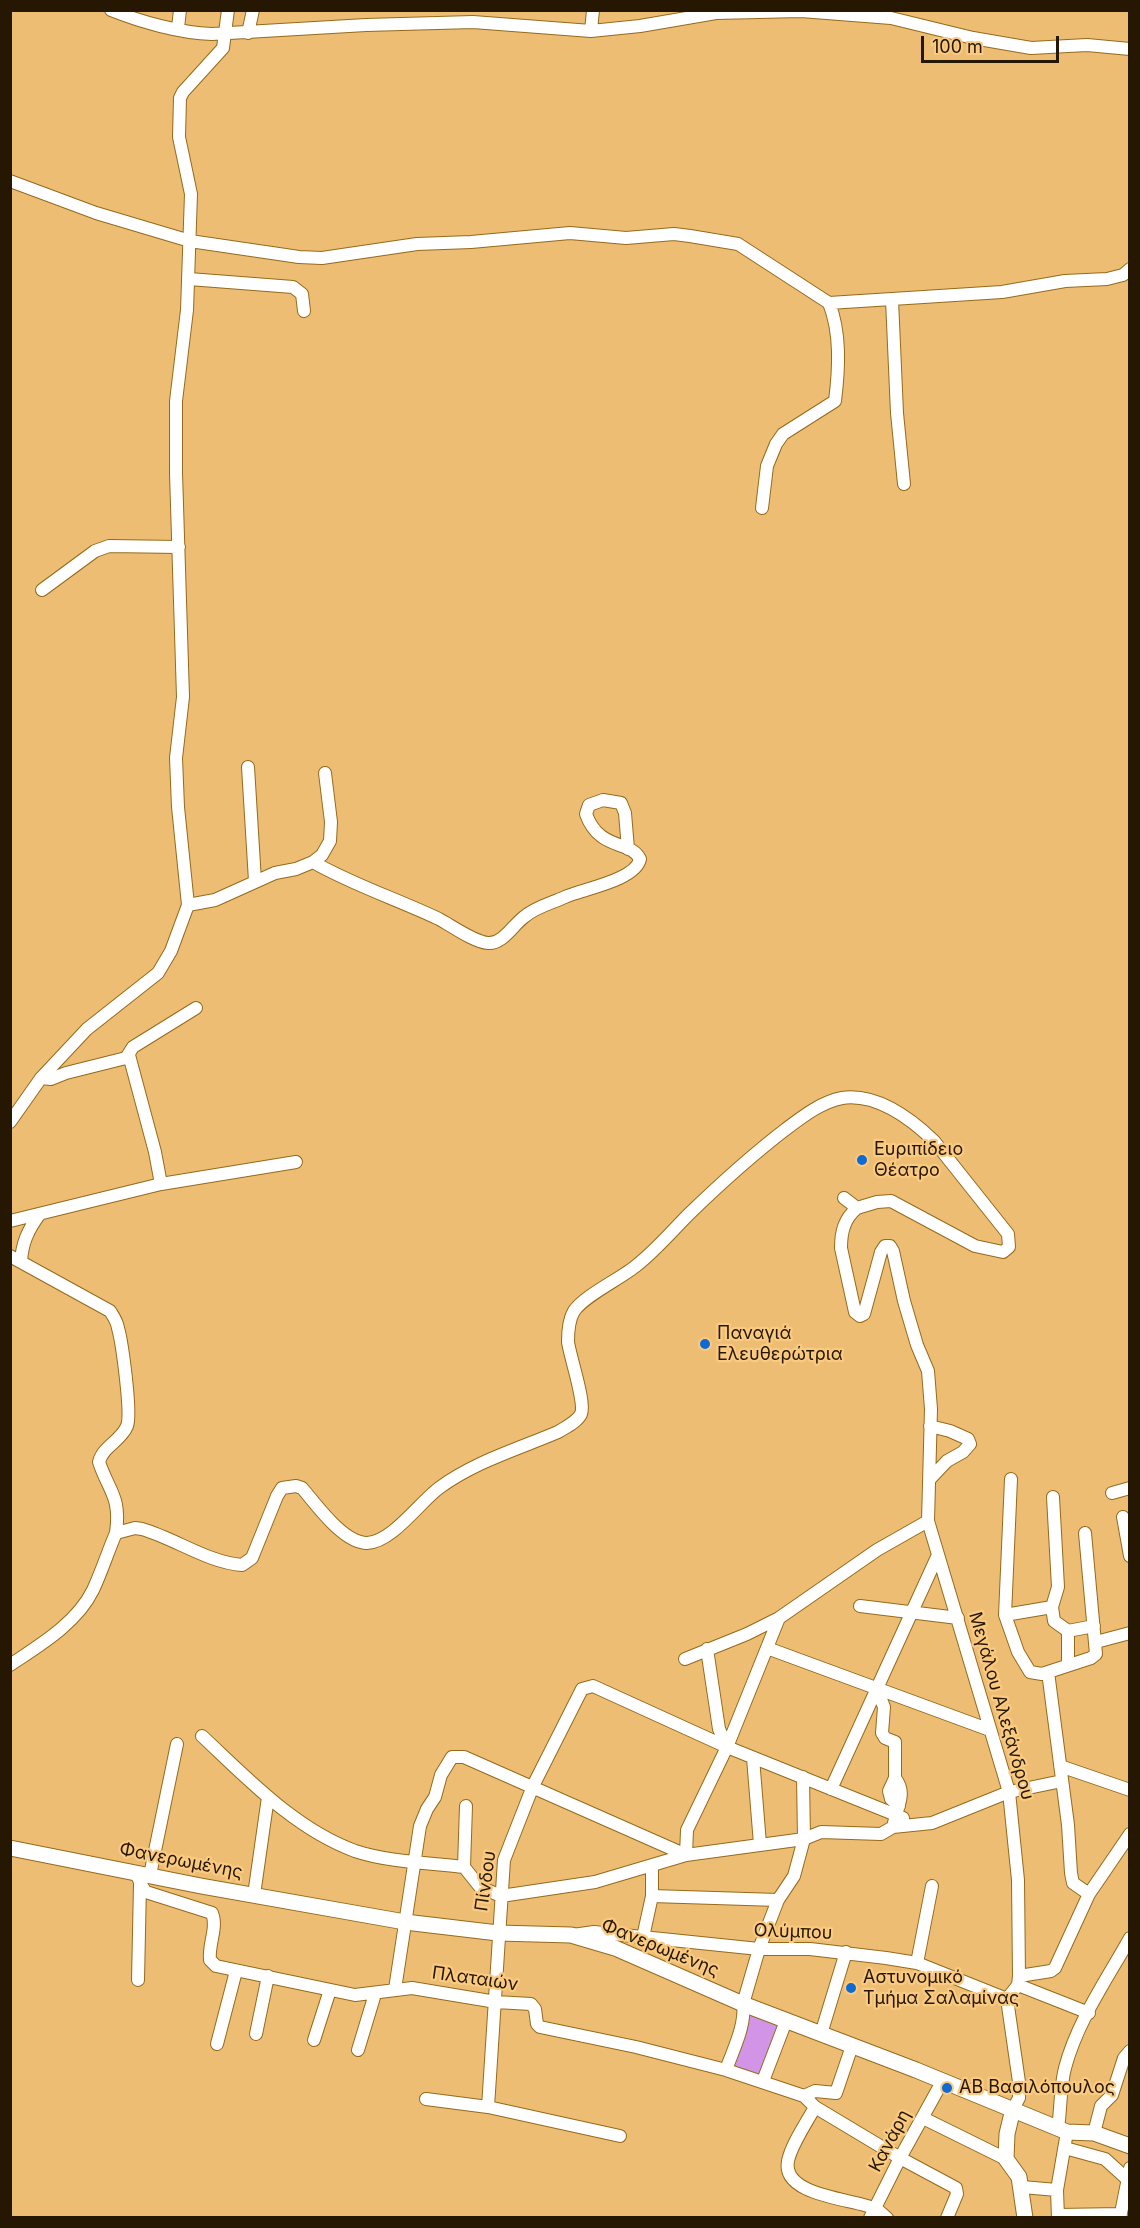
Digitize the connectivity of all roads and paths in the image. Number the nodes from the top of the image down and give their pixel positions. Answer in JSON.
{"nodes":[{"id":1,"x":111,"y":10,"type":"edge"},
{"id":2,"x":180,"y":10,"type":"edge"},
{"id":3,"x":228,"y":10,"type":"edge"},
{"id":4,"x":253,"y":10,"type":"edge"},
{"id":5,"x":593,"y":10,"type":"edge"},
{"id":6,"x":716,"y":12,"type":"edge"},
{"id":7,"x":135,"y":15,"type":"edge"},
{"id":8,"x":672,"y":15,"type":"edge"},
{"id":9,"x":474,"y":16,"type":"edge"},
{"id":10,"x":178,"y":28,"type":"junction"},
{"id":11,"x":591,"y":31,"type":"junction"},
{"id":12,"x":226,"y":33,"type":"junction"},
{"id":13,"x":248,"y":33,"type":"junction"},
{"id":14,"x":1130,"y":49,"type":"edge"},
{"id":15,"x":10,"y":181,"type":"edge"},
{"id":16,"x":190,"y":241,"type":"junction"},
{"id":17,"x":1130,"y":269,"type":"edge"},
{"id":18,"x":189,"y":279,"type":"junction"},
{"id":19,"x":892,"y":300,"type":"junction"},
{"id":20,"x":829,"y":303,"type":"junction"},
{"id":21,"x":304,"y":311,"type":"dead end"},
{"id":22,"x":904,"y":484,"type":"dead end"},
{"id":23,"x":762,"y":508,"type":"dead end"},
{"id":24,"x":179,"y":547,"type":"junction"},
{"id":25,"x":42,"y":590,"type":"dead end"},
{"id":26,"x":248,"y":767,"type":"dead end"},
{"id":27,"x":325,"y":773,"type":"dead end"},
{"id":28,"x":628,"y":849,"type":"dead end"},
{"id":29,"x":313,"y":862,"type":"junction"},
{"id":30,"x":255,"y":880,"type":"junction"},
{"id":31,"x":188,"y":905,"type":"junction"},
{"id":32,"x":196,"y":1008,"type":"dead end"},
{"id":33,"x":129,"y":1055,"type":"junction"},
{"id":34,"x":42,"y":1078,"type":"junction"},
{"id":35,"x":10,"y":1122,"type":"edge"},
{"id":36,"x":296,"y":1162,"type":"dead end"},
{"id":37,"x":161,"y":1184,"type":"junction"},
{"id":38,"x":844,"y":1198,"type":"dead end"},
{"id":39,"x":857,"y":1208,"type":"junction"},
{"id":40,"x":39,"y":1215,"type":"junction"},
{"id":41,"x":10,"y":1221,"type":"edge"},
{"id":42,"x":16,"y":1259,"type":"edge"},
{"id":43,"x":930,"y":1426,"type":"junction"},
{"id":44,"x":930,"y":1479,"type":"junction"},
{"id":45,"x":1011,"y":1479,"type":"dead end"},
{"id":46,"x":1130,"y":1488,"type":"edge"},
{"id":47,"x":1113,"y":1493,"type":"dead end"},
{"id":48,"x":1053,"y":1497,"type":"dead end"},
{"id":49,"x":1123,"y":1517,"type":"dead end"},
{"id":50,"x":928,"y":1521,"type":"junction"},
{"id":51,"x":116,"y":1533,"type":"junction"},
{"id":52,"x":1085,"y":1533,"type":"dead end"},
{"id":53,"x":1130,"y":1556,"type":"edge"},
{"id":54,"x":937,"y":1557,"type":"junction"},
{"id":55,"x":860,"y":1606,"type":"dead end"},
{"id":56,"x":1052,"y":1606,"type":"junction"},
{"id":57,"x":911,"y":1613,"type":"junction"},
{"id":58,"x":1005,"y":1615,"type":"junction"},
{"id":59,"x":779,"y":1618,"type":"junction"},
{"id":60,"x":958,"y":1618,"type":"junction"},
{"id":61,"x":1094,"y":1626,"type":"junction"},
{"id":62,"x":1068,"y":1631,"type":"junction"},
{"id":63,"x":1130,"y":1634,"type":"edge"},
{"id":64,"x":1096,"y":1642,"type":"junction"},
{"id":65,"x":767,"y":1648,"type":"junction"},
{"id":66,"x":707,"y":1649,"type":"junction"},
{"id":67,"x":685,"y":1659,"type":"dead end"},
{"id":68,"x":10,"y":1665,"type":"edge"},
{"id":69,"x":1068,"y":1665,"type":"junction"},
{"id":70,"x":1048,"y":1672,"type":"junction"},
{"id":71,"x":877,"y":1689,"type":"junction"},
{"id":72,"x":990,"y":1730,"type":"junction"},
{"id":73,"x":202,"y":1736,"type":"dead end"},
{"id":74,"x":177,"y":1744,"type":"dead end"},
{"id":75,"x":727,"y":1747,"type":"junction"},
{"id":76,"x":753,"y":1758,"type":"junction"},
{"id":77,"x":1060,"y":1766,"type":"junction"},
{"id":78,"x":803,"y":1777,"type":"junction"},
{"id":79,"x":1062,"y":1782,"type":"junction"},
{"id":80,"x":533,"y":1786,"type":"junction"},
{"id":81,"x":831,"y":1789,"type":"junction"},
{"id":82,"x":1130,"y":1790,"type":"edge"},
{"id":83,"x":1009,"y":1792,"type":"junction"},
{"id":84,"x":268,"y":1797,"type":"junction"},
{"id":85,"x":466,"y":1806,"type":"dead end"},
{"id":86,"x":896,"y":1816,"type":"junction"},
{"id":87,"x":1130,"y":1834,"type":"edge"},
{"id":88,"x":804,"y":1839,"type":"junction"},
{"id":89,"x":760,"y":1844,"type":"junction"},
{"id":90,"x":10,"y":1848,"type":"edge"},
{"id":91,"x":686,"y":1856,"type":"junction"},
{"id":92,"x":414,"y":1862,"type":"junction"},
{"id":93,"x":652,"y":1866,"type":"junction"},
{"id":94,"x":464,"y":1868,"type":"junction"},
{"id":95,"x":142,"y":1877,"type":"junction"},
{"id":96,"x":932,"y":1886,"type":"dead end"},
{"id":97,"x":1089,"y":1894,"type":"junction"},
{"id":98,"x":254,"y":1895,"type":"junction"},
{"id":99,"x":501,"y":1896,"type":"junction"},
{"id":100,"x":652,"y":1896,"type":"junction"},
{"id":101,"x":778,"y":1900,"type":"junction"},
{"id":102,"x":405,"y":1922,"type":"junction"},
{"id":103,"x":498,"y":1933,"type":"junction"},
{"id":104,"x":571,"y":1935,"type":"junction"},
{"id":105,"x":643,"y":1937,"type":"junction"},
{"id":106,"x":1130,"y":1938,"type":"edge"},
{"id":107,"x":759,"y":1949,"type":"junction"},
{"id":108,"x":846,"y":1952,"type":"junction"},
{"id":109,"x":917,"y":1963,"type":"junction"},
{"id":110,"x":236,"y":1971,"type":"junction"},
{"id":111,"x":268,"y":1976,"type":"junction"},
{"id":112,"x":138,"y":1980,"type":"dead end"},
{"id":113,"x":1019,"y":1981,"type":"junction"},
{"id":114,"x":395,"y":1989,"type":"junction"},
{"id":115,"x":330,"y":1990,"type":"junction"},
{"id":116,"x":375,"y":1994,"type":"junction"},
{"id":117,"x":1007,"y":1999,"type":"junction"},
{"id":118,"x":496,"y":2002,"type":"junction"},
{"id":119,"x":743,"y":2004,"type":"junction"},
{"id":120,"x":1089,"y":2013,"type":"junction"},
{"id":121,"x":786,"y":2021,"type":"junction"},
{"id":122,"x":256,"y":2034,"type":"dead end"},
{"id":123,"x":822,"y":2034,"type":"junction"},
{"id":124,"x":314,"y":2040,"type":"dead end"},
{"id":125,"x":217,"y":2044,"type":"dead end"},
{"id":126,"x":852,"y":2046,"type":"junction"},
{"id":127,"x":358,"y":2050,"type":"dead end"},
{"id":128,"x":1130,"y":2052,"type":"edge"},
{"id":129,"x":726,"y":2070,"type":"junction"},
{"id":130,"x":763,"y":2081,"type":"junction"},
{"id":131,"x":942,"y":2082,"type":"junction"},
{"id":132,"x":804,"y":2096,"type":"junction"},
{"id":133,"x":426,"y":2099,"type":"dead end"},
{"id":134,"x":488,"y":2107,"type":"junction"},
{"id":135,"x":814,"y":2107,"type":"junction"},
{"id":136,"x":1013,"y":2109,"type":"junction"},
{"id":137,"x":923,"y":2118,"type":"junction"},
{"id":138,"x":1094,"y":2133,"type":"junction"},
{"id":139,"x":620,"y":2136,"type":"dead end"},
{"id":140,"x":1064,"y":2136,"type":"junction"},
{"id":141,"x":1109,"y":2139,"type":"junction"},
{"id":142,"x":1130,"y":2146,"type":"edge"},
{"id":143,"x":900,"y":2157,"type":"junction"},
{"id":144,"x":1006,"y":2159,"type":"junction"},
{"id":145,"x":1105,"y":2159,"type":"junction"},
{"id":146,"x":1128,"y":2182,"type":"edge"},
{"id":147,"x":1022,"y":2187,"type":"junction"},
{"id":148,"x":1057,"y":2190,"type":"junction"},
{"id":149,"x":873,"y":2213,"type":"edge"},
{"id":150,"x":1058,"y":2216,"type":"edge"},
{"id":151,"x":1120,"y":2216,"type":"edge"},
{"id":152,"x":887,"y":2217,"type":"edge"},
{"id":153,"x":947,"y":2217,"type":"edge"},
{"id":154,"x":1025,"y":2217,"type":"edge"}],
"edges":[{"from":1,"to":7,"type":"street"},
{"from":2,"to":10,"type":"street"},
{"from":3,"to":12,"type":"street"},
{"from":4,"to":13,"type":"street"},
{"from":5,"to":11,"type":"street"},
{"from":6,"to":8,"type":"street"},
{"from":6,"to":14,"type":"street"},
{"from":7,"to":10,"type":"street"},
{"from":8,"to":11,"type":"street"},
{"from":9,"to":11,"type":"street"},
{"from":9,"to":13,"type":"street"},
{"from":10,"to":12,"type":"street"},
{"from":12,"to":13,"type":"street"},
{"from":12,"to":16,"type":"street"},
{"from":15,"to":16,"type":"street"},
{"from":16,"to":18,"type":"street"},
{"from":16,"to":20,"type":"street"},
{"from":17,"to":19,"type":"street"},
{"from":18,"to":21,"type":"street"},
{"from":18,"to":24,"type":"street"},
{"from":19,"to":20,"type":"street"},
{"from":19,"to":22,"type":"street"},
{"from":20,"to":23,"type":"street"},
{"from":24,"to":25,"type":"street"},
{"from":24,"to":31,"type":"street"},
{"from":26,"to":30,"type":"street"},
{"from":27,"to":29,"type":"street"},
{"from":28,"to":29,"type":"street"},
{"from":29,"to":30,"type":"street"},
{"from":30,"to":31,"type":"street"},
{"from":31,"to":34,"type":"street"},
{"from":32,"to":33,"type":"street"},
{"from":33,"to":34,"type":"street"},
{"from":33,"to":37,"type":"street"},
{"from":34,"to":35,"type":"street"},
{"from":36,"to":37,"type":"street"},
{"from":37,"to":40,"type":"street"},
{"from":38,"to":39,"type":"street"},
{"from":39,"to":43,"type":"street","name":"Μεγάλου Αλεξάνδρου"},
{"from":39,"to":51,"type":"street"},
{"from":40,"to":41,"type":"street"},
{"from":40,"to":42,"type":"street"},
{"from":42,"to":51,"type":"street"},
{"from":43,"to":44,"type":"street","name":"Μεγάλου Αλεξάνδρου"},
{"from":43,"to":44,"type":"street"},
{"from":44,"to":50,"type":"street","name":"Μεγάλου Αλεξάνδρου"},
{"from":45,"to":58,"type":"street"},
{"from":46,"to":47,"type":"street"},
{"from":48,"to":56,"type":"street"},
{"from":49,"to":53,"type":"street"},
{"from":50,"to":54,"type":"street","name":"Μεγάλου Αλεξάνδρου"},
{"from":50,"to":59,"type":"street"},
{"from":51,"to":68,"type":"street"},
{"from":52,"to":61,"type":"street"},
{"from":54,"to":57,"type":"street"},
{"from":54,"to":60,"type":"street","name":"Μεγάλου Αλεξάνδρου"},
{"from":55,"to":57,"type":"street"},
{"from":56,"to":58,"type":"street"},
{"from":56,"to":62,"type":"street"},
{"from":57,"to":60,"type":"street"},
{"from":57,"to":71,"type":"street"},
{"from":58,"to":70,"type":"street"},
{"from":59,"to":65,"type":"street"},
{"from":59,"to":66,"type":"street"},
{"from":60,"to":72,"type":"street","name":"Μεγάλου Αλεξάνδρου"},
{"from":61,"to":62,"type":"street"},
{"from":61,"to":64,"type":"street"},
{"from":62,"to":69,"type":"street"},
{"from":63,"to":64,"type":"street"},
{"from":64,"to":69,"type":"street"},
{"from":65,"to":71,"type":"street"},
{"from":65,"to":75,"type":"street"},
{"from":66,"to":67,"type":"street"},
{"from":66,"to":75,"type":"street"},
{"from":69,"to":70,"type":"street"},
{"from":70,"to":77,"type":"street"},
{"from":71,"to":72,"type":"street"},
{"from":71,"to":81,"type":"street"},
{"from":71,"to":86,"type":"street"},
{"from":72,"to":83,"type":"street","name":"Μεγάλου Αλεξάνδρου"},
{"from":73,"to":84,"type":"street"},
{"from":74,"to":95,"type":"street"},
{"from":75,"to":76,"type":"street"},
{"from":75,"to":80,"type":"street","name":"Πίνδου"},
{"from":75,"to":91,"type":"street"},
{"from":76,"to":78,"type":"street"},
{"from":76,"to":89,"type":"street"},
{"from":77,"to":79,"type":"street"},
{"from":77,"to":82,"type":"street"},
{"from":78,"to":81,"type":"street"},
{"from":78,"to":88,"type":"street"},
{"from":79,"to":83,"type":"street"},
{"from":79,"to":97,"type":"street"},
{"from":80,"to":91,"type":"street"},
{"from":80,"to":92,"type":"street"},
{"from":80,"to":99,"type":"street","name":"Πίνδου"},
{"from":81,"to":86,"type":"street"},
{"from":83,"to":86,"type":"street"},
{"from":83,"to":113,"type":"street","name":"Μεγάλου Αλεξάνδρου"},
{"from":84,"to":92,"type":"street"},
{"from":84,"to":98,"type":"street"},
{"from":85,"to":94,"type":"street"},
{"from":86,"to":88,"type":"street"},
{"from":87,"to":97,"type":"street"},
{"from":88,"to":89,"type":"street"},
{"from":88,"to":101,"type":"street"},
{"from":89,"to":91,"type":"street"},
{"from":90,"to":95,"type":"main road","name":"Φανερωμένης"},
{"from":91,"to":93,"type":"street"},
{"from":92,"to":94,"type":"street"},
{"from":92,"to":102,"type":"street"},
{"from":93,"to":99,"type":"street"},
{"from":93,"to":100,"type":"street"},
{"from":94,"to":99,"type":"street"},
{"from":95,"to":98,"type":"main road","name":"Φανερωμένης"},
{"from":95,"to":110,"type":"street","name":"Πλαταιών"},
{"from":95,"to":112,"type":"street"},
{"from":96,"to":109,"type":"street"},
{"from":97,"to":113,"type":"street"},
{"from":98,"to":102,"type":"main road","name":"Φανερωμένης"},
{"from":99,"to":103,"type":"street","name":"Πίνδου"},
{"from":100,"to":101,"type":"street"},
{"from":100,"to":105,"type":"street"},
{"from":101,"to":107,"type":"street"},
{"from":102,"to":103,"type":"main road","name":"Φανερωμένης"},
{"from":102,"to":114,"type":"street"},
{"from":103,"to":104,"type":"main road","name":"Φανερωμένης"},
{"from":103,"to":118,"type":"street","name":"Πίνδου"},
{"from":104,"to":105,"type":"street","name":"Ολύμπου"},
{"from":104,"to":119,"type":"main road","name":"Φανερωμένης"},
{"from":105,"to":107,"type":"street","name":"Ολύμπου"},
{"from":106,"to":120,"type":"street"},
{"from":107,"to":108,"type":"street","name":"Ολύμπου"},
{"from":107,"to":119,"type":"street"},
{"from":108,"to":109,"type":"street","name":"Ολύμπου"},
{"from":108,"to":123,"type":"street"},
{"from":109,"to":117,"type":"street","name":"Ολύμπου"},
{"from":110,"to":111,"type":"street","name":"Πλαταιών"},
{"from":110,"to":125,"type":"street"},
{"from":111,"to":115,"type":"street","name":"Πλαταιών"},
{"from":111,"to":122,"type":"street"},
{"from":113,"to":117,"type":"street"},
{"from":113,"to":120,"type":"street"},
{"from":114,"to":116,"type":"street","name":"Πλαταιών"},
{"from":114,"to":118,"type":"street","name":"Πλαταιών"},
{"from":115,"to":116,"type":"street","name":"Πλαταιών"},
{"from":115,"to":124,"type":"street"},
{"from":116,"to":127,"type":"street"},
{"from":117,"to":136,"type":"street"},
{"from":118,"to":129,"type":"street","name":"Πλαταιών"},
{"from":118,"to":134,"type":"street","name":"Πίνδου"},
{"from":119,"to":121,"type":"main road","name":"Φανερωμένης"},
{"from":119,"to":129,"type":"street"},
{"from":120,"to":140,"type":"street"},
{"from":121,"to":123,"type":"main road","name":"Φανερωμένης"},
{"from":121,"to":130,"type":"street"},
{"from":123,"to":126,"type":"main road","name":"Φανερωμένης"},
{"from":126,"to":131,"type":"main road","name":"Φανερωμένης"},
{"from":126,"to":132,"type":"street"},
{"from":128,"to":138,"type":"street"},
{"from":129,"to":130,"type":"street"},
{"from":130,"to":132,"type":"street"},
{"from":131,"to":136,"type":"main road","name":"Φανερωμένης"},
{"from":131,"to":137,"type":"street","name":"Κανάρη"},
{"from":132,"to":135,"type":"street"},
{"from":133,"to":134,"type":"street"},
{"from":134,"to":139,"type":"street"},
{"from":135,"to":143,"type":"street"},
{"from":135,"to":149,"type":"street"},
{"from":136,"to":140,"type":"main road","name":"Φανερωμένης"},
{"from":136,"to":144,"type":"main road"},
{"from":137,"to":143,"type":"street","name":"Κανάρη"},
{"from":137,"to":144,"type":"street"},
{"from":138,"to":140,"type":"main road","name":"Φανερωμένης"},
{"from":138,"to":141,"type":"main road","name":"Φανερωμένης"},
{"from":140,"to":145,"type":"street"},
{"from":140,"to":148,"type":"street"},
{"from":141,"to":142,"type":"main road","name":"Φανερωμένης"},
{"from":141,"to":145,"type":"street"},
{"from":143,"to":149,"type":"street","name":"Κανάρη"},
{"from":143,"to":153,"type":"street"},
{"from":144,"to":147,"type":"main road"},
{"from":145,"to":146,"type":"street"},
{"from":146,"to":151,"type":"street"},
{"from":147,"to":148,"type":"street"},
{"from":147,"to":154,"type":"main road"},
{"from":148,"to":150,"type":"street"},
{"from":149,"to":152,"type":"street"},
{"from":150,"to":151,"type":"street"}]}
